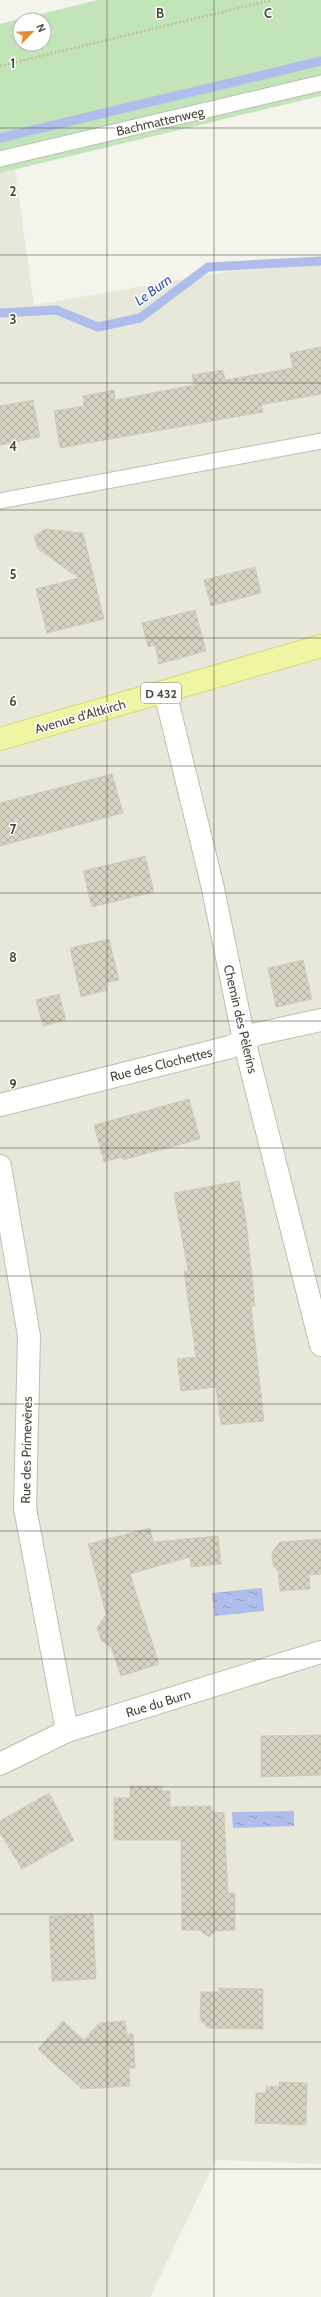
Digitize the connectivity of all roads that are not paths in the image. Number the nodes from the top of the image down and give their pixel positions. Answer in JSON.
{"nodes":[{"id":1,"x":321,"y":83,"type":"edge"},
{"id":2,"x":0,"y":159,"type":"edge"},
{"id":3,"x":321,"y":441,"type":"edge"},
{"id":4,"x":0,"y":501,"type":"edge"},
{"id":5,"x":321,"y":646,"type":"edge"},
{"id":6,"x":165,"y":692,"type":"junction"},
{"id":7,"x":0,"y":739,"type":"edge"},
{"id":8,"x":321,"y":1020,"type":"edge"},
{"id":9,"x":244,"y":1040,"type":"junction"},
{"id":10,"x":0,"y":1105,"type":"edge"},
{"id":11,"x":0,"y":1166,"type":"edge"},
{"id":12,"x":321,"y":1345,"type":"edge"},
{"id":13,"x":321,"y":1652,"type":"edge"},
{"id":14,"x":67,"y":1731,"type":"junction"},
{"id":15,"x":0,"y":1764,"type":"edge"}],
"edges":[{"from":1,"to":2,"type":"lane","name":"Bachmattenweg"},
{"from":3,"to":4,"type":"lane"},
{"from":5,"to":6,"type":"main road","name":"Avenue d'Altkirch","number":"D 432"},
{"from":6,"to":7,"type":"main road","name":"Avenue d'Altkirch","number":"D 432"},
{"from":6,"to":9,"type":"street","name":"Chemin des Pèlerins"},
{"from":8,"to":9,"type":"street","name":"Rue des Clochettes"},
{"from":9,"to":10,"type":"street","name":"Rue des Clochettes"},
{"from":9,"to":12,"type":"street","name":"Chemin des Pèlerins"},
{"from":11,"to":14,"type":"street","name":"Rue des Primevères"},
{"from":13,"to":14,"type":"street","name":"Rue du Burn"},
{"from":14,"to":15,"type":"street","name":"Rue du Burn"}]}
